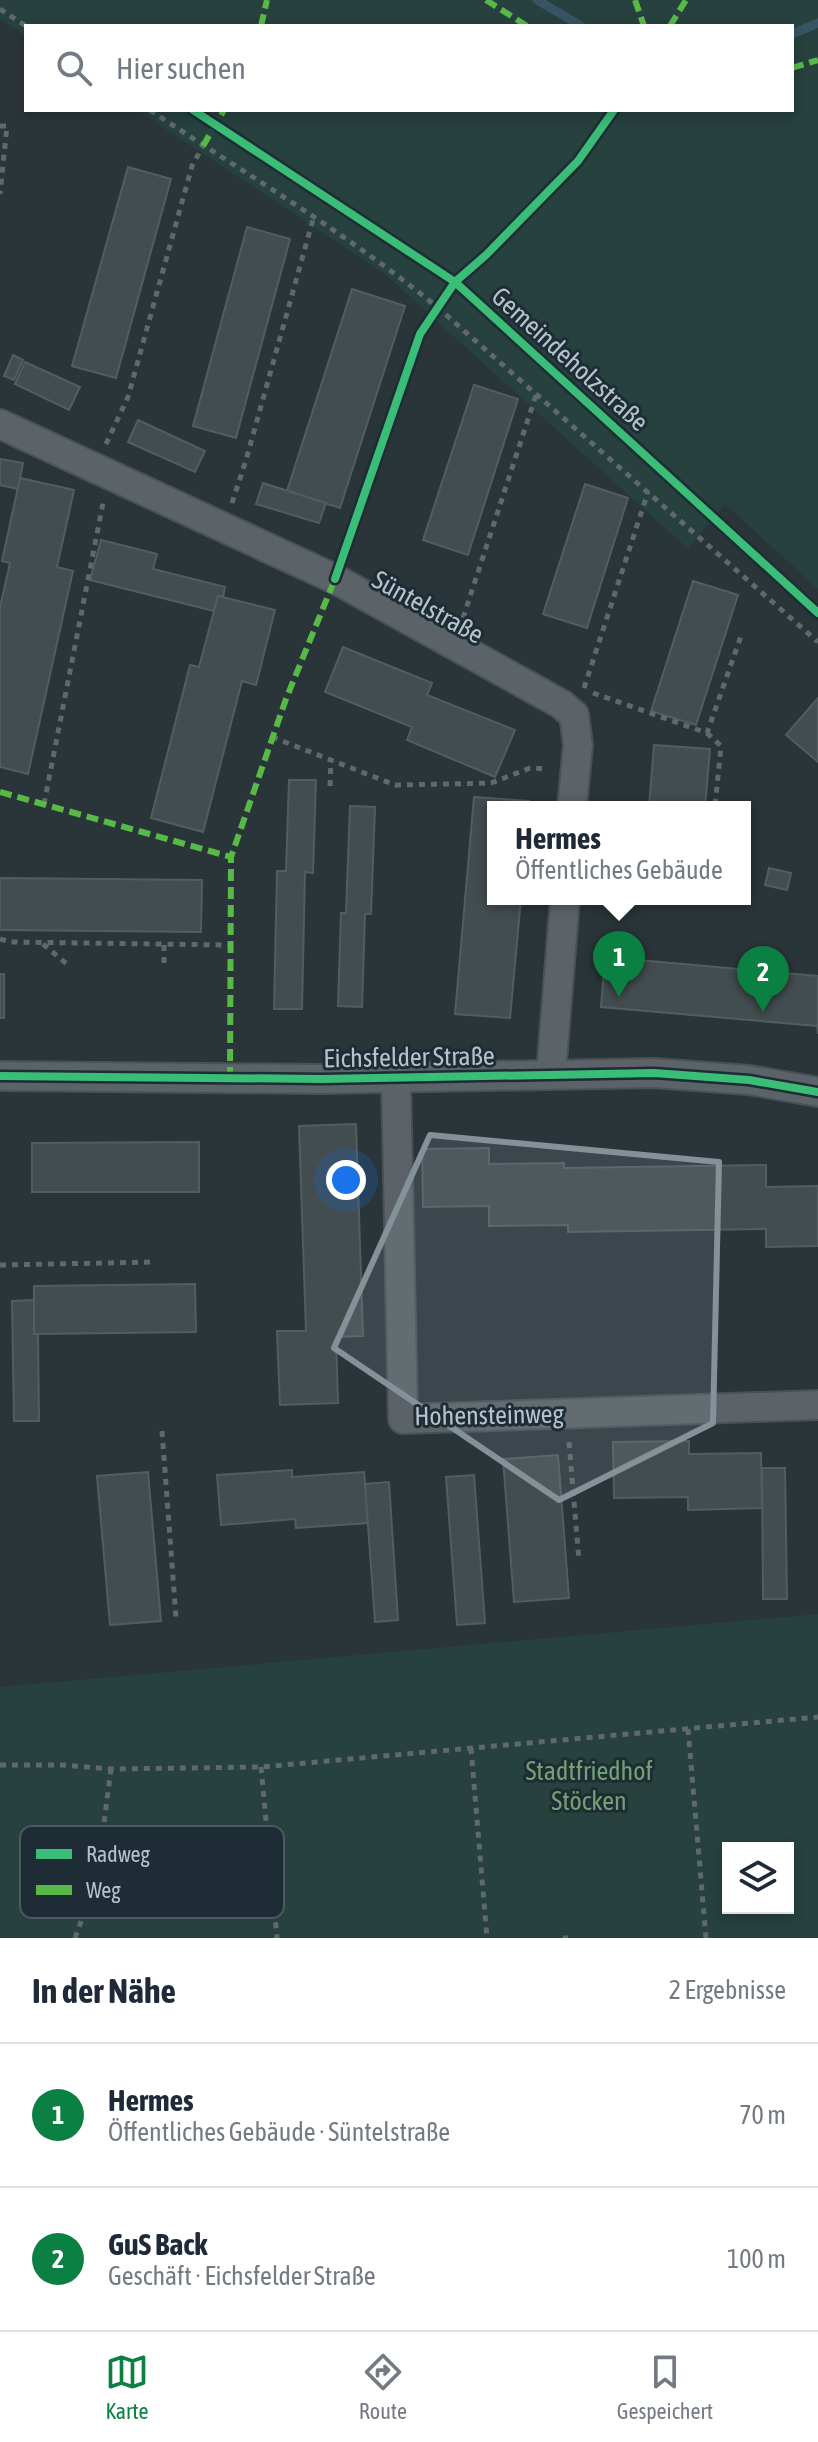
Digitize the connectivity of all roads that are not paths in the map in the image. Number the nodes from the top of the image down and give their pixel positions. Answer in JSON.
{"nodes":[{"id":1,"x":0,"y":424,"type":"edge"},
{"id":2,"x":573,"y":801,"type":"edge"},
{"id":3,"x":565,"y":905,"type":"edge"},
{"id":4,"x":551,"y":1074,"type":"junction"},
{"id":5,"x":0,"y":1076,"type":"edge"},
{"id":6,"x":396,"y":1078,"type":"junction"},
{"id":7,"x":818,"y":1092,"type":"edge"},
{"id":8,"x":818,"y":1405,"type":"edge"}],
"edges":[{"from":1,"to":2,"type":"street","name":"Süntelstraße"},
{"from":3,"to":4,"type":"street"},
{"from":4,"to":6,"type":"street","name":"Eichsfelder Straße"},
{"from":4,"to":7,"type":"street","name":"Eichsfelder Straße"},
{"from":5,"to":6,"type":"street","name":"Eichsfelder Straße"},
{"from":6,"to":8,"type":"street","name":"Hohensteinweg"}]}
